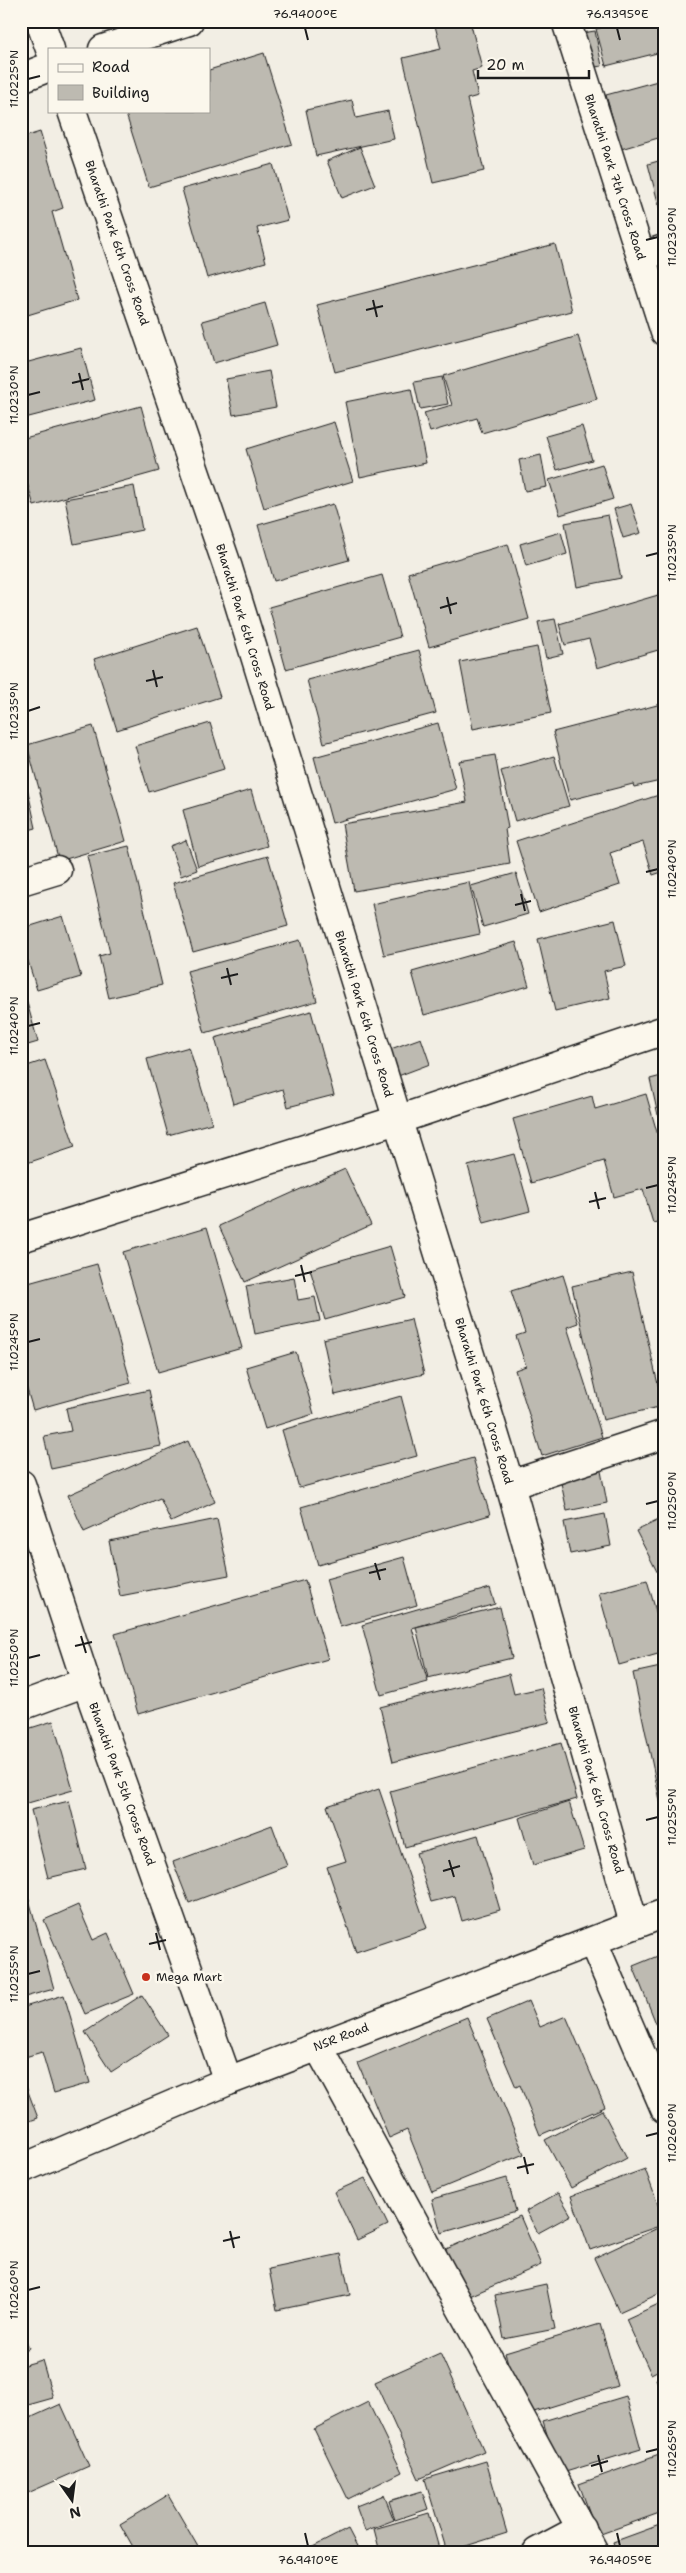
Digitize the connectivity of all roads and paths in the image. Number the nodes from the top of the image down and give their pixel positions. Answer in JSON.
{"nodes":[{"id":1,"x":40,"y":21,"type":"edge"},
{"id":2,"x":189,"y":21,"type":"edge"},
{"id":3,"x":566,"y":21,"type":"edge"},
{"id":4,"x":50,"y":48,"type":"edge"},
{"id":5,"x":106,"y":48,"type":"edge"},
{"id":6,"x":48,"y":67,"type":"edge"},
{"id":7,"x":21,"y":78,"type":"edge"},
{"id":8,"x":72,"y":112,"type":"edge"},
{"id":9,"x":653,"y":253,"type":"edge"},
{"id":10,"x":665,"y":332,"type":"edge"},
{"id":11,"x":57,"y":870,"type":"dead end"},
{"id":12,"x":21,"y":881,"type":"edge"},
{"id":13,"x":665,"y":1030,"type":"edge"},
{"id":14,"x":397,"y":1120,"type":"junction"},
{"id":15,"x":21,"y":1238,"type":"edge"},
{"id":16,"x":665,"y":1434,"type":"edge"},
{"id":17,"x":21,"y":1484,"type":"edge"},
{"id":18,"x":510,"y":1485,"type":"junction"},
{"id":19,"x":86,"y":1682,"type":"junction"},
{"id":20,"x":21,"y":1706,"type":"edge"},
{"id":21,"x":665,"y":1913,"type":"edge"},
{"id":22,"x":634,"y":1924,"type":"junction"},
{"id":23,"x":594,"y":1942,"type":"junction"},
{"id":24,"x":318,"y":2046,"type":"junction"},
{"id":25,"x":228,"y":2081,"type":"junction"},
{"id":26,"x":665,"y":2109,"type":"edge"},
{"id":27,"x":21,"y":2169,"type":"edge"},
{"id":28,"x":588,"y":2540,"type":"edge"},
{"id":29,"x":537,"y":2552,"type":"edge"}],
"edges":[{"from":1,"to":4,"type":"street"},
{"from":2,"to":5,"type":"street"},
{"from":3,"to":9,"type":"street","name":"Bharathi Park 7th Cross Road"},
{"from":6,"to":7,"type":"street"},
{"from":8,"to":14,"type":"street","name":"Bharathi Park 6th Cross Road"},
{"from":9,"to":10,"type":"street","name":"Bharathi Park 7th Cross Road"},
{"from":11,"to":12,"type":"street"},
{"from":13,"to":14,"type":"street"},
{"from":14,"to":15,"type":"street"},
{"from":14,"to":18,"type":"street","name":"Bharathi Park 6th Cross Road"},
{"from":16,"to":18,"type":"street"},
{"from":17,"to":19,"type":"street","name":"Bharathi Park 5th Cross Road"},
{"from":18,"to":22,"type":"street","name":"Bharathi Park 6th Cross Road"},
{"from":19,"to":20,"type":"street"},
{"from":19,"to":25,"type":"street","name":"Bharathi Park 5th Cross Road"},
{"from":21,"to":22,"type":"street","name":"NSR Road"},
{"from":22,"to":23,"type":"street","name":"NSR Road"},
{"from":23,"to":24,"type":"street","name":"NSR Road"},
{"from":23,"to":26,"type":"street"},
{"from":24,"to":25,"type":"street","name":"NSR Road"},
{"from":24,"to":28,"type":"street"},
{"from":25,"to":27,"type":"street","name":"NSR Road"},
{"from":28,"to":29,"type":"street"}]}
